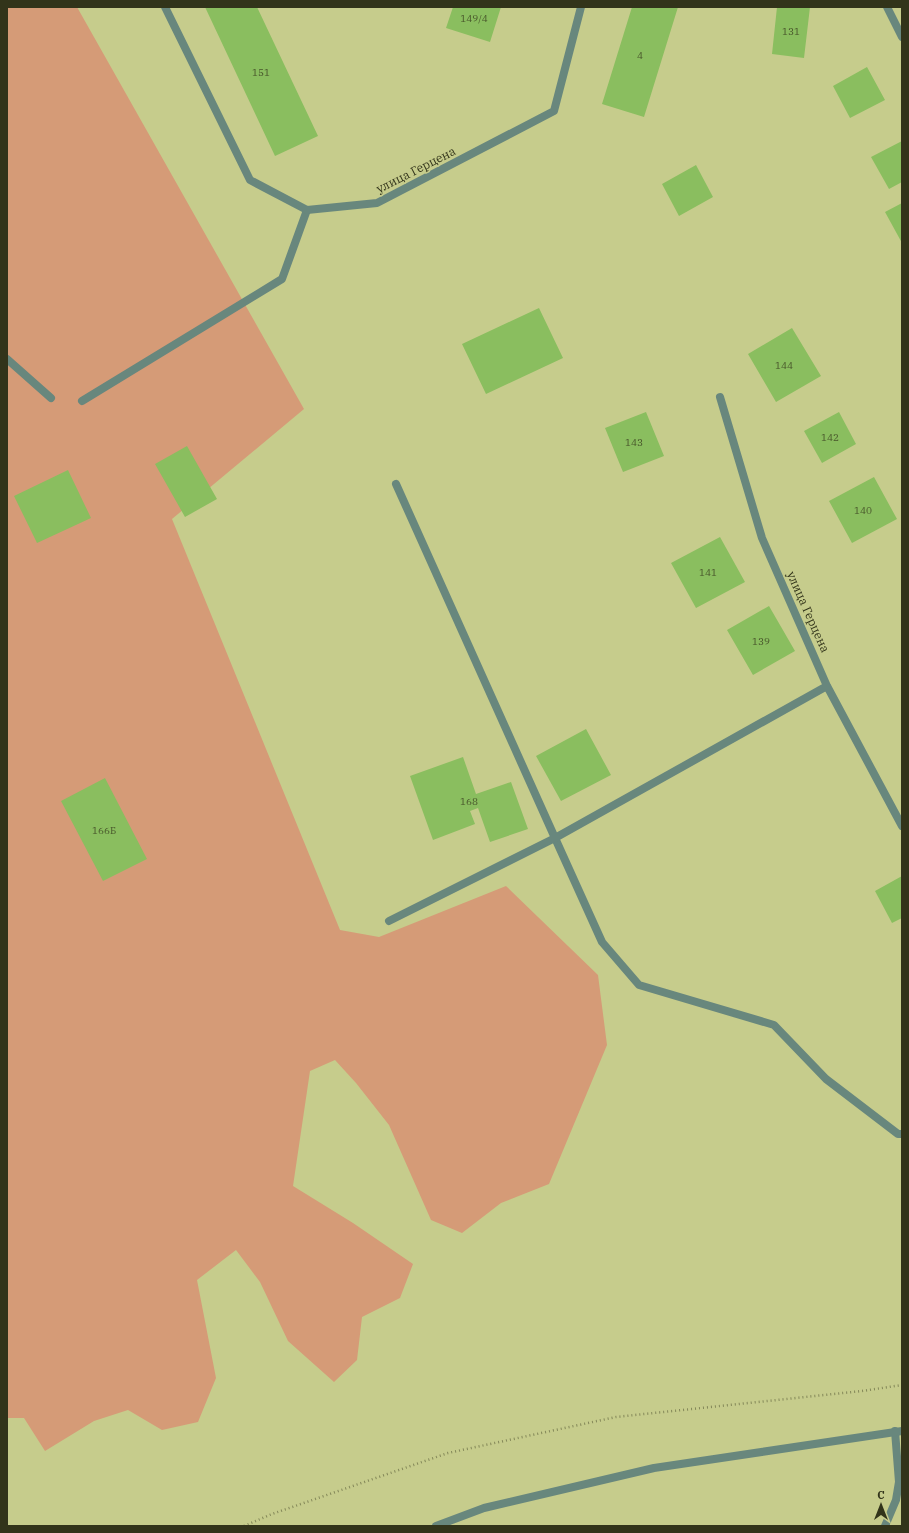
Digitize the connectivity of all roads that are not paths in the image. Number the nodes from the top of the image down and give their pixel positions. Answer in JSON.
{"nodes":[{"id":1,"x":165,"y":7,"type":"edge"},
{"id":2,"x":581,"y":7,"type":"edge"},
{"id":3,"x":887,"y":7,"type":"edge"},
{"id":4,"x":902,"y":37,"type":"edge"},
{"id":5,"x":307,"y":210,"type":"junction"},
{"id":6,"x":7,"y":359,"type":"edge"},
{"id":7,"x":720,"y":397,"type":"dead end"},
{"id":8,"x":51,"y":398,"type":"dead end"},
{"id":9,"x":82,"y":401,"type":"dead end"},
{"id":10,"x":396,"y":484,"type":"dead end"},
{"id":11,"x":827,"y":686,"type":"junction"},
{"id":12,"x":902,"y":826,"type":"edge"},
{"id":13,"x":555,"y":838,"type":"junction"},
{"id":14,"x":389,"y":921,"type":"dead end"},
{"id":15,"x":902,"y":1134,"type":"edge"},
{"id":16,"x":899,"y":1431,"type":"edge"},
{"id":17,"x":436,"y":1526,"type":"edge"},
{"id":18,"x":885,"y":1526,"type":"edge"}],
"edges":[{"from":1,"to":5,"type":"street"},
{"from":2,"to":5,"type":"street","name":"улица Герцена"},
{"from":3,"to":4,"type":"street"},
{"from":5,"to":9,"type":"street"},
{"from":6,"to":8,"type":"street"},
{"from":7,"to":11,"type":"street","name":"улица Герцена"},
{"from":10,"to":13,"type":"street"},
{"from":11,"to":12,"type":"street","name":"улица Герцена"},
{"from":11,"to":13,"type":"street"},
{"from":13,"to":14,"type":"street"},
{"from":13,"to":15,"type":"street"},
{"from":16,"to":17,"type":"street"},
{"from":16,"to":18,"type":"street"}]}
